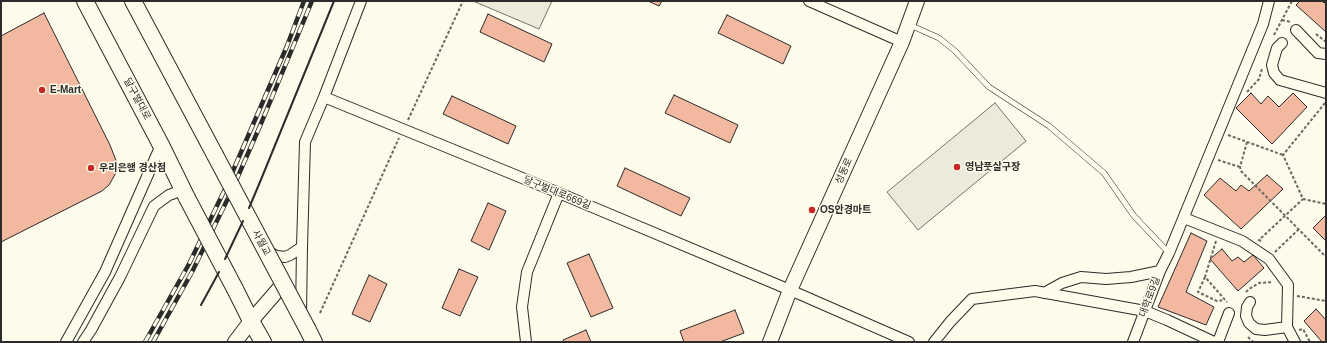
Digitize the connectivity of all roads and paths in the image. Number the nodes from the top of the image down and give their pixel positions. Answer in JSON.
{"nodes":[{"id":1,"x":85,"y":1,"type":"edge"},
{"id":2,"x":133,"y":1,"type":"edge"},
{"id":3,"x":361,"y":1,"type":"edge"},
{"id":4,"x":462,"y":1,"type":"edge"},
{"id":5,"x":809,"y":1,"type":"edge"},
{"id":6,"x":917,"y":1,"type":"edge"},
{"id":7,"x":1269,"y":1,"type":"edge"},
{"id":8,"x":909,"y":25,"type":"junction"},
{"id":9,"x":1296,"y":30,"type":"dead end"},
{"id":10,"x":902,"y":42,"type":"junction"},
{"id":11,"x":1282,"y":43,"type":"dead end"},
{"id":12,"x":1326,"y":54,"type":"edge"},
{"id":13,"x":1326,"y":93,"type":"edge"},
{"id":14,"x":324,"y":97,"type":"junction"},
{"id":15,"x":1326,"y":102,"type":"edge"},
{"id":16,"x":403,"y":130,"type":"junction"},
{"id":17,"x":1219,"y":132,"type":"junction"},
{"id":18,"x":1247,"y":142,"type":"junction"},
{"id":19,"x":161,"y":145,"type":"junction"},
{"id":20,"x":1284,"y":155,"type":"junction"},
{"id":21,"x":1216,"y":160,"type":"dead end"},
{"id":22,"x":1240,"y":167,"type":"junction"},
{"id":23,"x":559,"y":193,"type":"junction"},
{"id":24,"x":185,"y":194,"type":"junction"},
{"id":25,"x":1303,"y":199,"type":"junction"},
{"id":26,"x":1326,"y":204,"type":"edge"},
{"id":27,"x":1286,"y":215,"type":"junction"},
{"id":28,"x":1184,"y":218,"type":"junction"},
{"id":29,"x":1299,"y":229,"type":"junction"},
{"id":30,"x":1219,"y":232,"type":"junction"},
{"id":31,"x":1264,"y":243,"type":"dead end"},
{"id":32,"x":302,"y":247,"type":"junction"},
{"id":33,"x":266,"y":250,"type":"junction"},
{"id":34,"x":1169,"y":253,"type":"junction"},
{"id":35,"x":1278,"y":256,"type":"dead end"},
{"id":36,"x":1326,"y":257,"type":"edge"},
{"id":37,"x":1160,"y":271,"type":"junction"},
{"id":38,"x":1205,"y":277,"type":"junction"},
{"id":39,"x":283,"y":284,"type":"junction"},
{"id":40,"x":790,"y":290,"type":"junction"},
{"id":41,"x":1044,"y":293,"type":"junction"},
{"id":42,"x":1294,"y":295,"type":"dead end"},
{"id":43,"x":1225,"y":300,"type":"junction"},
{"id":44,"x":1326,"y":301,"type":"edge"},
{"id":45,"x":1250,"y":302,"type":"dead end"},
{"id":46,"x":1230,"y":310,"type":"joint"},
{"id":47,"x":1145,"y":311,"type":"junction"},
{"id":48,"x":320,"y":313,"type":"dead end"},
{"id":49,"x":251,"y":321,"type":"junction"},
{"id":50,"x":1287,"y":326,"type":"junction"},
{"id":51,"x":308,"y":330,"type":"edge"},
{"id":52,"x":66,"y":342,"type":"edge"},
{"id":53,"x":84,"y":342,"type":"edge"},
{"id":54,"x":235,"y":342,"type":"edge"},
{"id":55,"x":263,"y":342,"type":"edge"},
{"id":56,"x":526,"y":342,"type":"edge"},
{"id":57,"x":770,"y":342,"type":"edge"},
{"id":58,"x":909,"y":342,"type":"edge"},
{"id":59,"x":934,"y":342,"type":"edge"},
{"id":60,"x":1133,"y":342,"type":"edge"},
{"id":61,"x":1214,"y":342,"type":"edge"},
{"id":62,"x":1218,"y":342,"type":"edge"},
{"id":63,"x":1294,"y":342,"type":"edge"}],
"edges":[{"from":1,"to":19,"type":"main road","name":"달구벌대로"},
{"from":2,"to":33,"type":"main road","name":"사월교","bridge":true},
{"from":3,"to":14,"type":"street"},
{"from":4,"to":16,"type":"path"},
{"from":5,"to":10,"type":"street"},
{"from":6,"to":8,"type":"street","name":"성동로"},
{"from":7,"to":17,"type":"street","name":"대학로9길"},
{"from":8,"to":10,"type":"street","name":"성동로"},
{"from":8,"to":34,"type":"lane"},
{"from":9,"to":12,"type":"street"},
{"from":10,"to":40,"type":"street","name":"성동로"},
{"from":11,"to":13,"type":"street"},
{"from":14,"to":16,"type":"street","name":"달구벌대로669길"},
{"from":14,"to":32,"type":"street"},
{"from":15,"to":20,"type":"path"},
{"from":16,"to":23,"type":"street","name":"달구벌대로669길"},
{"from":16,"to":48,"type":"path"},
{"from":17,"to":18,"type":"path"},
{"from":17,"to":28,"type":"street","name":"대학로9길"},
{"from":18,"to":20,"type":"path"},
{"from":18,"to":22,"type":"path"},
{"from":19,"to":24,"type":"main road","name":"달구벌대로"},
{"from":19,"to":52,"type":"street"},
{"from":20,"to":25,"type":"path"},
{"from":21,"to":22,"type":"path"},
{"from":22,"to":27,"type":"path"},
{"from":23,"to":40,"type":"street","name":"달구벌대로669길"},
{"from":23,"to":56,"type":"street"},
{"from":24,"to":49,"type":"main road","bridge":true},
{"from":24,"to":53,"type":"street"},
{"from":25,"to":26,"type":"path"},
{"from":25,"to":27,"type":"path"},
{"from":27,"to":29,"type":"path"},
{"from":27,"to":31,"type":"path"},
{"from":28,"to":30,"type":"street"},
{"from":28,"to":34,"type":"street","name":"대학로9길"},
{"from":29,"to":35,"type":"path"},
{"from":29,"to":36,"type":"path"},
{"from":30,"to":38,"type":"path"},
{"from":30,"to":50,"type":"street"},
{"from":32,"to":33,"type":"street"},
{"from":32,"to":51,"type":"street"},
{"from":33,"to":39,"type":"main road","name":"사월교","bridge":true},
{"from":34,"to":37,"type":"street","name":"대학로9길"},
{"from":37,"to":41,"type":"street"},
{"from":37,"to":47,"type":"street","name":"대학로9길"},
{"from":38,"to":43,"type":"path"},
{"from":38,"to":43,"type":"path"},
{"from":39,"to":49,"type":"street"},
{"from":39,"to":51,"type":"main road","name":"사월교","bridge":true},
{"from":40,"to":57,"type":"street","name":"성동로"},
{"from":40,"to":58,"type":"street","name":"달구벌대로669길"},
{"from":41,"to":47,"type":"street"},
{"from":41,"to":59,"type":"street"},
{"from":42,"to":44,"type":"path"},
{"from":43,"to":46,"type":"path"},
{"from":45,"to":50,"type":"street"},
{"from":46,"to":62,"type":"street"},
{"from":47,"to":60,"type":"street","name":"대학로9길"},
{"from":47,"to":61,"type":"street"},
{"from":49,"to":54,"type":"street"},
{"from":49,"to":55,"type":"main road"},
{"from":50,"to":63,"type":"street"}]}
